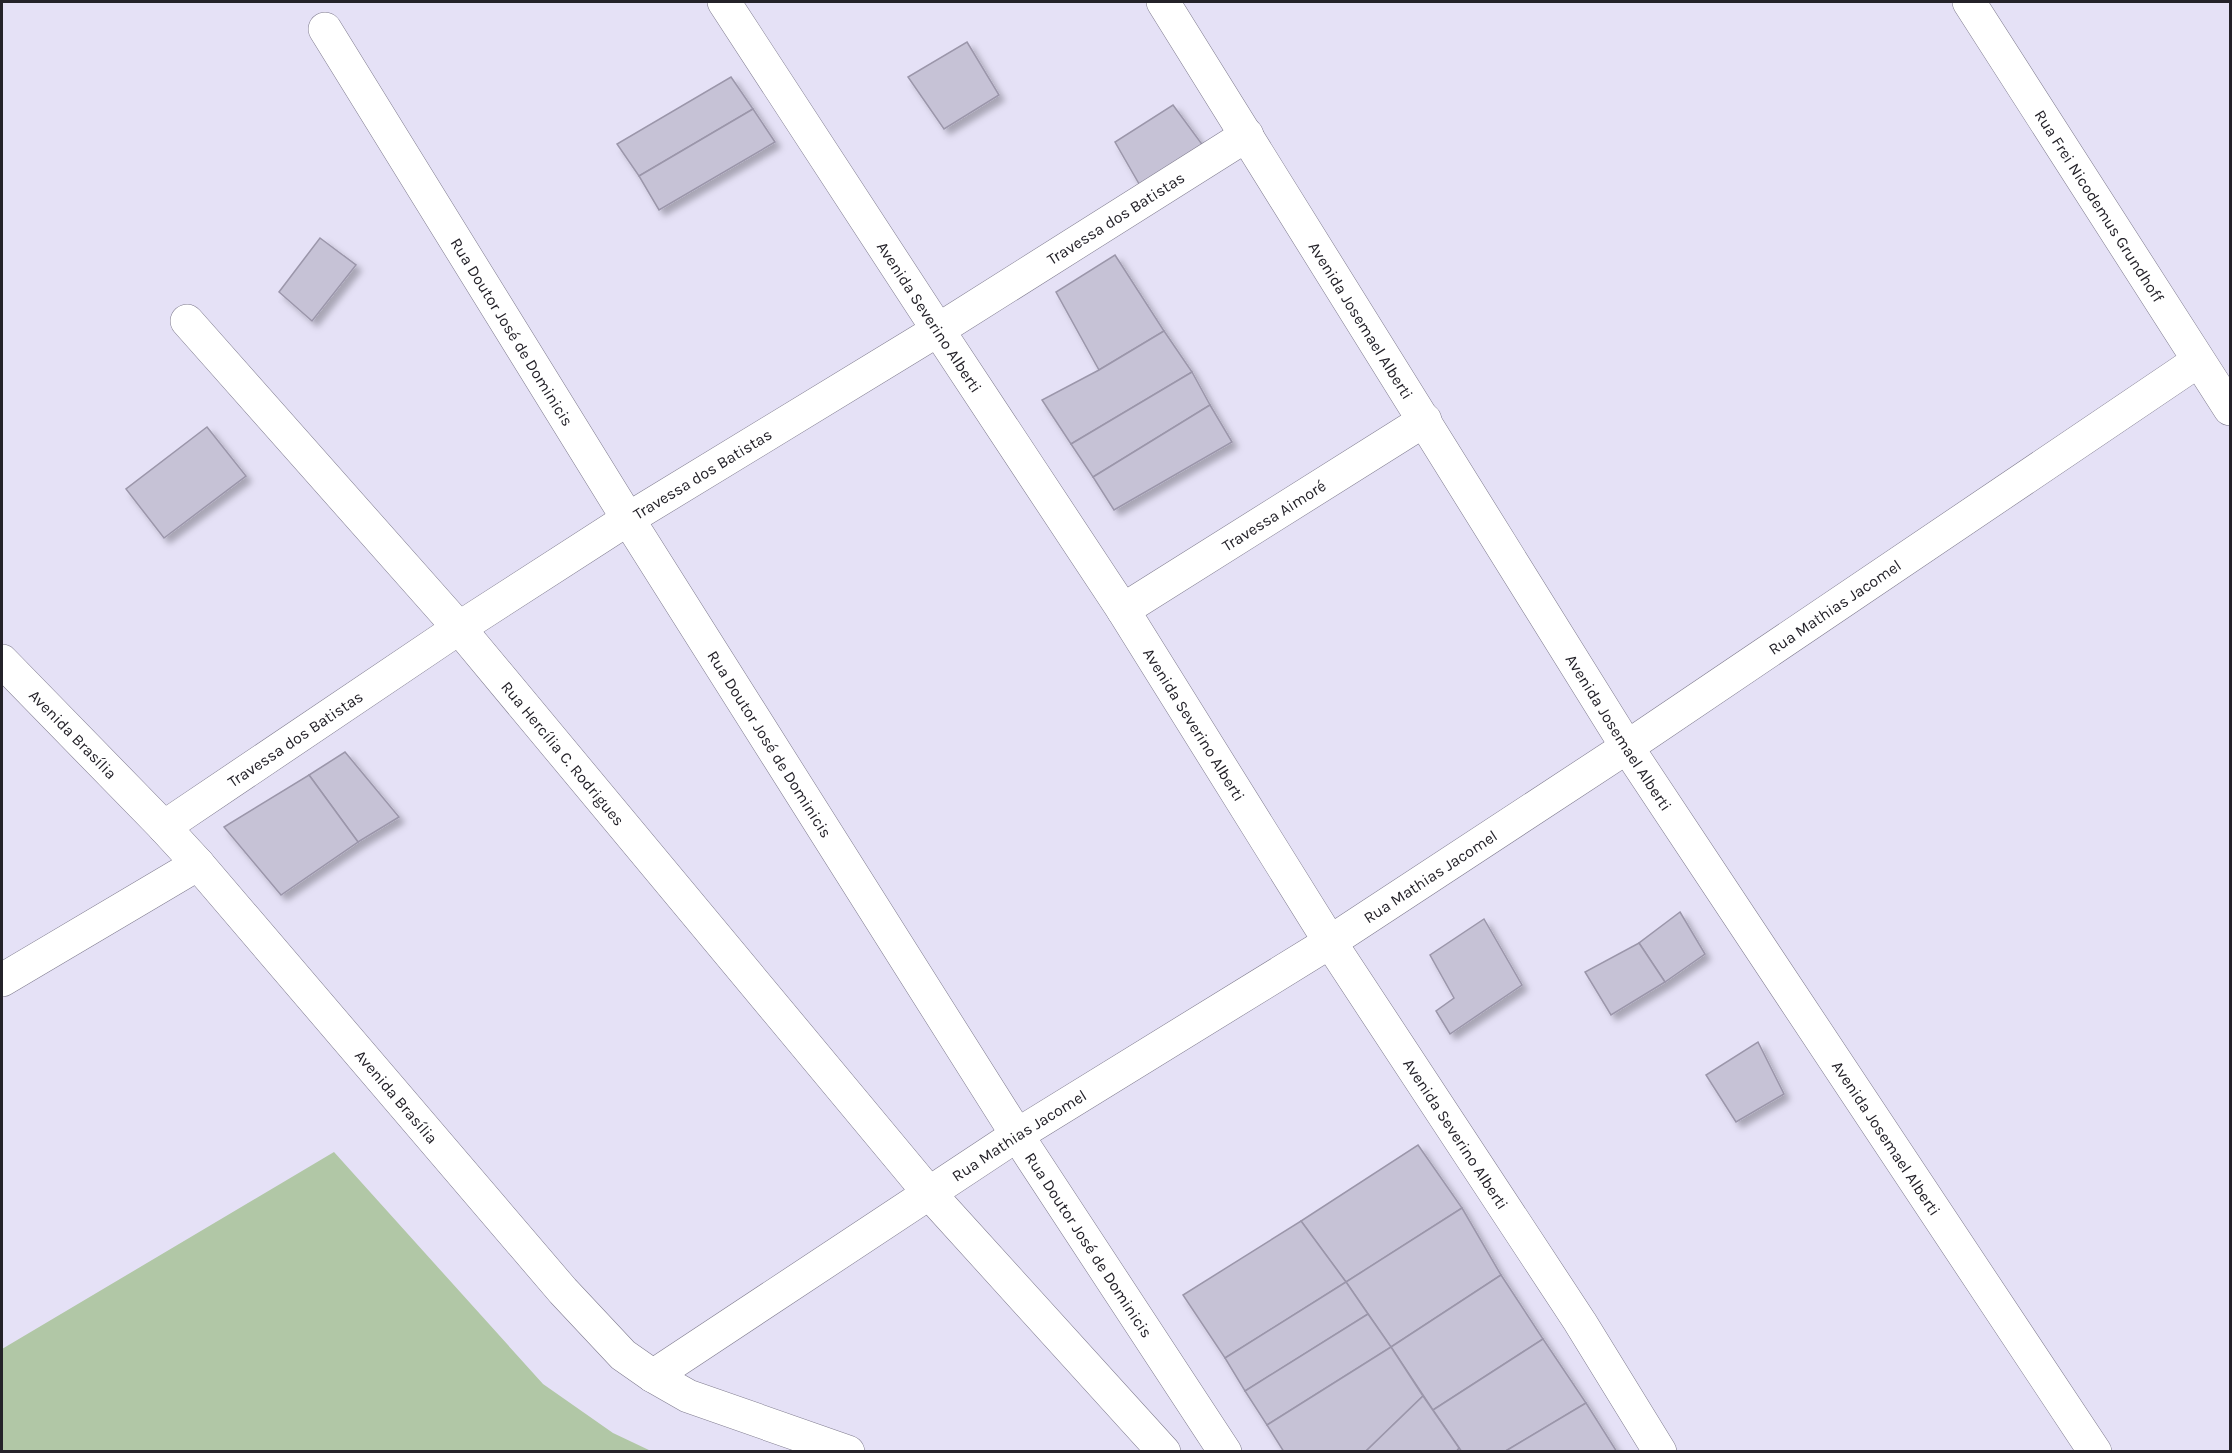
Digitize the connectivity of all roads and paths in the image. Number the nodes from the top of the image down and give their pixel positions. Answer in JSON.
{"nodes":[{"id":1,"x":724,"y":2,"type":"edge"},
{"id":2,"x":1163,"y":2,"type":"edge"},
{"id":3,"x":1969,"y":2,"type":"edge"},
{"id":4,"x":325,"y":29,"type":"dead end"},
{"id":5,"x":1247,"y":135,"type":"junction"},
{"id":6,"x":187,"y":321,"type":"dead end"},
{"id":7,"x":938,"y":330,"type":"junction"},
{"id":8,"x":2198,"y":362,"type":"junction"},
{"id":9,"x":2230,"y":409,"type":"edge"},
{"id":10,"x":1425,"y":420,"type":"junction"},
{"id":11,"x":628,"y":519,"type":"junction"},
{"id":12,"x":1123,"y":610,"type":"junction"},
{"id":13,"x":459,"y":628,"type":"junction"},
{"id":14,"x":2,"y":661,"type":"edge"},
{"id":15,"x":1627,"y":747,"type":"junction"},
{"id":16,"x":164,"y":827,"type":"junction"},
{"id":17,"x":198,"y":864,"type":"junction"},
{"id":18,"x":1330,"y":942,"type":"junction"},
{"id":19,"x":2,"y":980,"type":"edge"},
{"id":20,"x":1017,"y":1135,"type":"junction"},
{"id":21,"x":928,"y":1192,"type":"junction"},
{"id":22,"x":653,"y":1376,"type":"junction"},
{"id":23,"x":848,"y":1452,"type":"edge"},
{"id":24,"x":1164,"y":1452,"type":"edge"},
{"id":25,"x":1226,"y":1452,"type":"edge"},
{"id":26,"x":1660,"y":1452,"type":"edge"},
{"id":27,"x":2095,"y":1452,"type":"edge"}],
"edges":[{"from":1,"to":7,"type":"street","name":"Avenida Severino Alberti"},
{"from":2,"to":5,"type":"street","name":"Avenida Josemael Alberti"},
{"from":3,"to":8,"type":"street","name":"Rua Frei Nicodemus Grundhoff"},
{"from":4,"to":11,"type":"street","name":"Rua Doutor José de Dominicis"},
{"from":5,"to":7,"type":"street","name":"Travessa dos Batistas"},
{"from":5,"to":10,"type":"street","name":"Avenida Josemael Alberti"},
{"from":6,"to":13,"type":"street","name":"Rua Hercília C. Rodrigues"},
{"from":7,"to":11,"type":"street","name":"Travessa dos Batistas"},
{"from":7,"to":12,"type":"street","name":"Avenida Severino Alberti"},
{"from":8,"to":9,"type":"street","name":"Rua Frei Nicodemus Grundhoff"},
{"from":8,"to":15,"type":"street","name":"Rua Mathias Jacomel"},
{"from":10,"to":12,"type":"street","name":"Travessa Aimoré"},
{"from":10,"to":15,"type":"street","name":"Avenida Josemael Alberti"},
{"from":11,"to":13,"type":"street","name":"Travessa dos Batistas"},
{"from":11,"to":20,"type":"street","name":"Rua Doutor José de Dominicis"},
{"from":12,"to":18,"type":"street","name":"Avenida Severino Alberti"},
{"from":13,"to":16,"type":"street","name":"Travessa dos Batistas"},
{"from":13,"to":21,"type":"street","name":"Rua Hercília C. Rodrigues"},
{"from":14,"to":16,"type":"street","name":"Avenida Brasília"},
{"from":15,"to":18,"type":"street","name":"Rua Mathias Jacomel"},
{"from":15,"to":27,"type":"street","name":"Avenida Josemael Alberti"},
{"from":16,"to":17,"type":"street","name":"Avenida Brasília"},
{"from":17,"to":19,"type":"street"},
{"from":17,"to":22,"type":"street","name":"Avenida Brasília"},
{"from":18,"to":20,"type":"street","name":"Rua Mathias Jacomel"},
{"from":18,"to":26,"type":"street","name":"Avenida Severino Alberti"},
{"from":20,"to":21,"type":"street","name":"Rua Mathias Jacomel"},
{"from":20,"to":25,"type":"street","name":"Rua Doutor José de Dominicis"},
{"from":21,"to":22,"type":"street","name":"Rua Mathias Jacomel"},
{"from":21,"to":24,"type":"street","name":"Rua Hercília C. Rodrigues"},
{"from":22,"to":23,"type":"street","name":"Avenida Brasília"}]}
